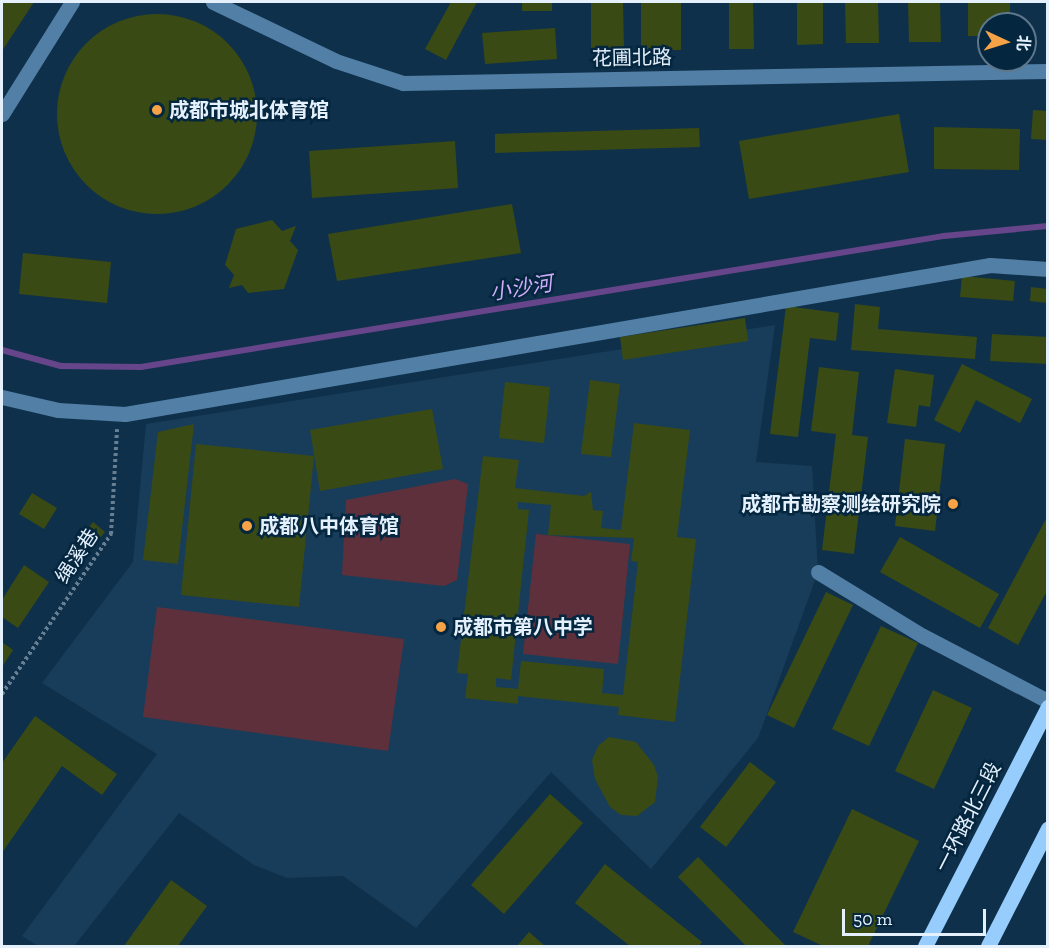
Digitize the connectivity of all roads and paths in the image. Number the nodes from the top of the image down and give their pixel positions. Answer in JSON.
{"nodes":[{"id":1,"x":72,"y":2,"type":"edge"},
{"id":2,"x":213,"y":2,"type":"edge"},
{"id":3,"x":235,"y":5,"type":"edge"},
{"id":4,"x":1047,"y":71,"type":"edge"},
{"id":5,"x":2,"y":114,"type":"edge"},
{"id":6,"x":1047,"y":269,"type":"edge"},
{"id":7,"x":2,"y":397,"type":"edge"},
{"id":8,"x":118,"y":413,"type":"junction"},
{"id":9,"x":818,"y":572,"type":"dead end"},
{"id":10,"x":2,"y":694,"type":"edge"},
{"id":11,"x":1047,"y":701,"type":"edge"},
{"id":12,"x":1047,"y":707,"type":"edge"},
{"id":13,"x":1047,"y":828,"type":"edge"},
{"id":14,"x":925,"y":946,"type":"edge"},
{"id":15,"x":988,"y":946,"type":"edge"}],
"edges":[{"from":1,"to":5,"type":"street"},
{"from":2,"to":3,"type":"street","name":"花圃北路"},
{"from":3,"to":4,"type":"street","name":"花圃北路"},
{"from":6,"to":8,"type":"street"},
{"from":7,"to":8,"type":"street"},
{"from":8,"to":10,"type":"path","name":"绳溪巷"},
{"from":9,"to":11,"type":"street"},
{"from":12,"to":14,"type":"main road","name":"一环路北三段"},
{"from":13,"to":15,"type":"main road"}]}
